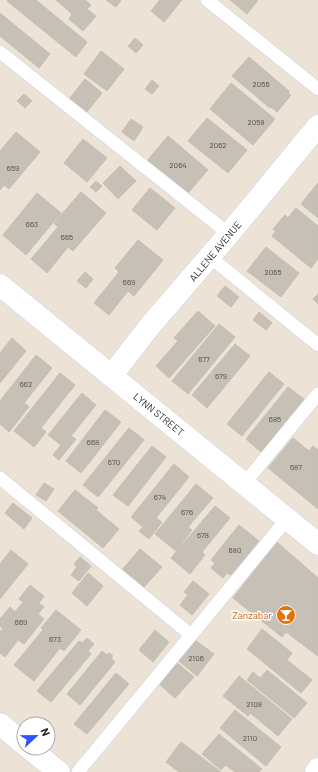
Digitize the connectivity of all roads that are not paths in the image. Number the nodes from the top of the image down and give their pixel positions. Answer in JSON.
{"nodes":[{"id":1,"x":207,"y":0,"type":"edge"},
{"id":2,"x":0,"y":52,"type":"edge"},
{"id":3,"x":318,"y":89,"type":"edge"},
{"id":4,"x":318,"y":126,"type":"edge"},
{"id":5,"x":229,"y":234,"type":"junction"},
{"id":6,"x":210,"y":257,"type":"junction"},
{"id":7,"x":0,"y":285,"type":"edge"},
{"id":8,"x":318,"y":345,"type":"edge"},
{"id":9,"x":112,"y":375,"type":"junction"},
{"id":10,"x":318,"y":394,"type":"edge"},
{"id":11,"x":0,"y":478,"type":"edge"},
{"id":12,"x":244,"y":484,"type":"junction"},
{"id":13,"x":287,"y":518,"type":"junction"},
{"id":14,"x":318,"y":544,"type":"edge"},
{"id":15,"x":191,"y":634,"type":"junction"},
{"id":16,"x":0,"y":724,"type":"edge"},
{"id":17,"x":16,"y":737,"type":"edge"},
{"id":18,"x":39,"y":756,"type":"edge"},
{"id":19,"x":318,"y":769,"type":"edge"},
{"id":20,"x":59,"y":772,"type":"edge"},
{"id":21,"x":78,"y":772,"type":"edge"},
{"id":22,"x":316,"y":772,"type":"edge"}],
"edges":[{"from":1,"to":3,"type":"lane"},
{"from":2,"to":5,"type":"lane"},
{"from":4,"to":5,"type":"street","name":"ALLENE AVENUE"},
{"from":5,"to":6,"type":"street","name":"ALLENE AVENUE"},
{"from":6,"to":8,"type":"lane"},
{"from":6,"to":9,"type":"street","name":"ALLENE AVENUE"},
{"from":7,"to":9,"type":"street","name":"LYNN STREET"},
{"from":9,"to":12,"type":"street","name":"LYNN STREET"},
{"from":10,"to":12,"type":"lane"},
{"from":11,"to":15,"type":"lane"},
{"from":12,"to":13,"type":"street","name":"LYNN STREET"},
{"from":13,"to":14,"type":"street","name":"LYNN STREET"},
{"from":13,"to":15,"type":"lane"},
{"from":15,"to":21,"type":"lane"},
{"from":16,"to":17,"type":"street"},
{"from":18,"to":20,"type":"street"},
{"from":19,"to":22,"type":"street"}]}
